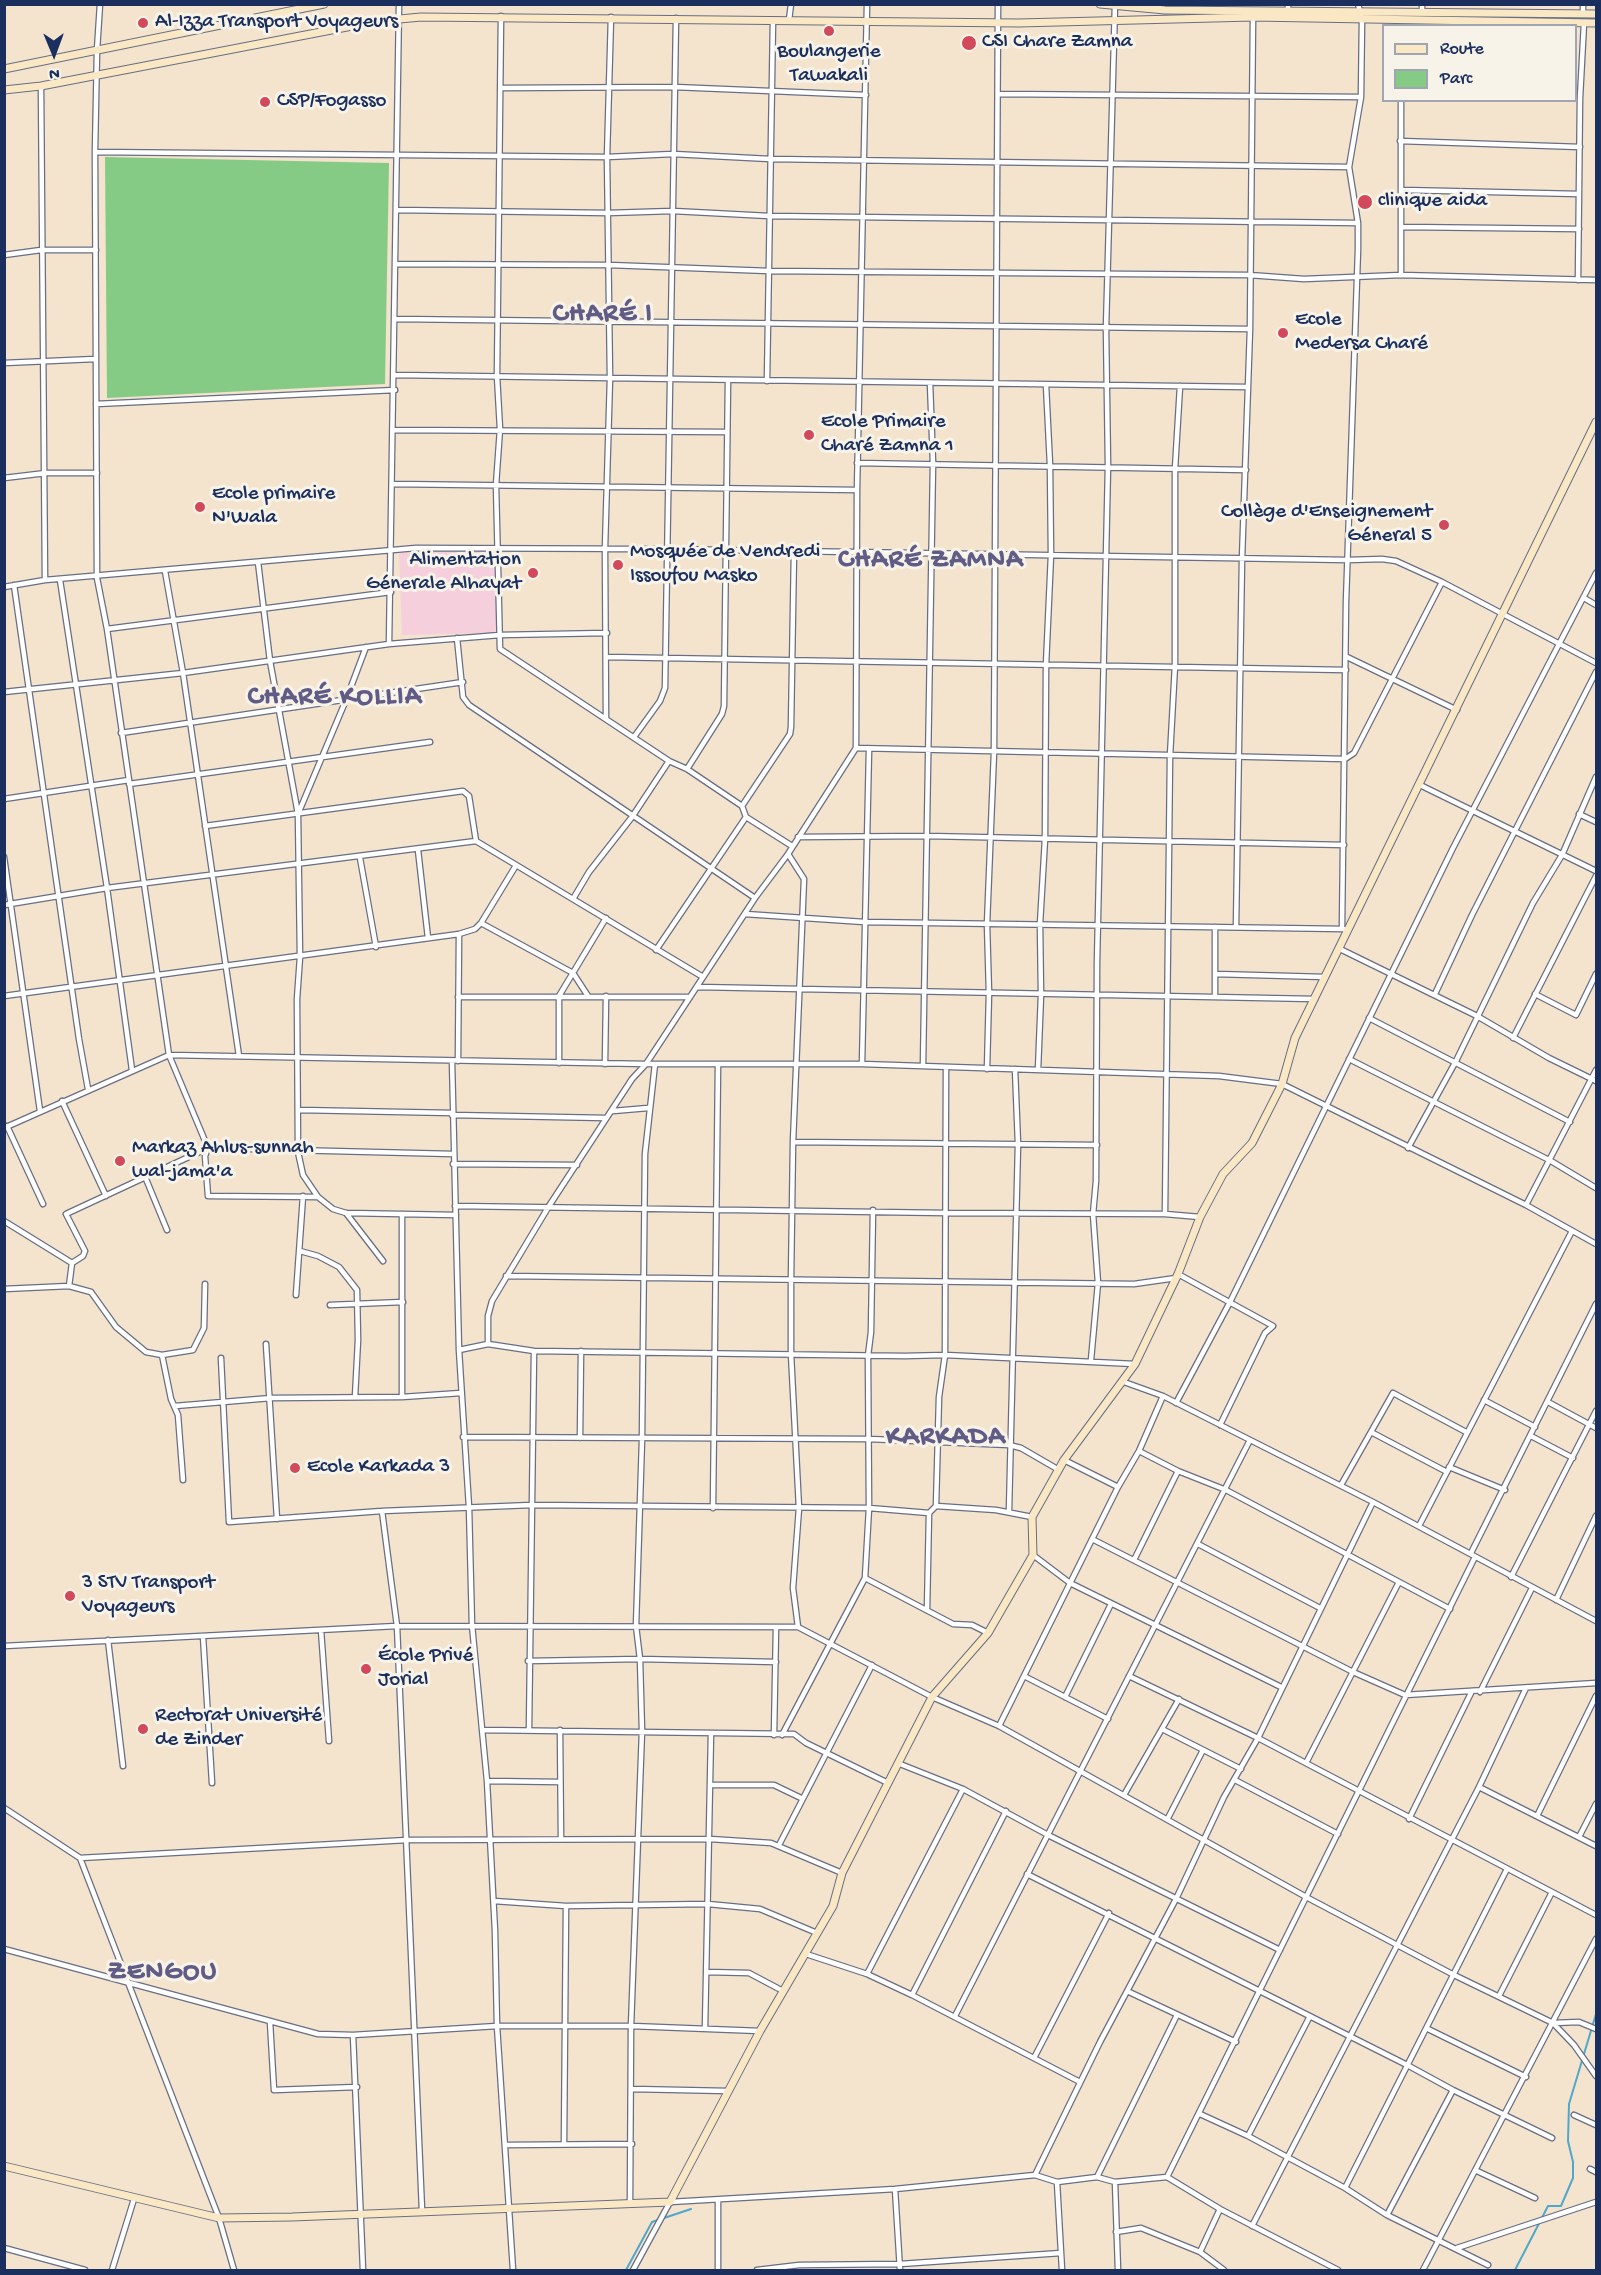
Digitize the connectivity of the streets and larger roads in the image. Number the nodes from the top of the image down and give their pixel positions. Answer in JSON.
{"nodes":[{"id":1,"x":100,"y":4,"type":"edge"},
{"id":2,"x":324,"y":4,"type":"edge"},
{"id":3,"x":399,"y":4,"type":"edge"},
{"id":4,"x":791,"y":4,"type":"edge"},
{"id":5,"x":867,"y":4,"type":"edge"},
{"id":6,"x":998,"y":4,"type":"edge"},
{"id":7,"x":1100,"y":4,"type":"edge"},
{"id":8,"x":1583,"y":4,"type":"edge"},
{"id":9,"x":1115,"y":5,"type":"edge"},
{"id":10,"x":1165,"y":7,"type":"edge"},
{"id":11,"x":1221,"y":7,"type":"edge"},
{"id":12,"x":1357,"y":7,"type":"edge"},
{"id":13,"x":1288,"y":8,"type":"edge"},
{"id":14,"x":1422,"y":8,"type":"edge"},
{"id":15,"x":1526,"y":8,"type":"edge"},
{"id":16,"x":1583,"y":14,"type":"junction"},
{"id":17,"x":1596,"y":14,"type":"edge"},
{"id":18,"x":501,"y":16,"type":"junction"},
{"id":19,"x":611,"y":17,"type":"junction"},
{"id":20,"x":1253,"y":17,"type":"junction"},
{"id":21,"x":676,"y":18,"type":"junction"},
{"id":22,"x":399,"y":19,"type":"junction"},
{"id":23,"x":1114,"y":19,"type":"junction"},
{"id":24,"x":1362,"y":19,"type":"junction"},
{"id":25,"x":773,"y":20,"type":"junction"},
{"id":26,"x":789,"y":20,"type":"junction"},
{"id":27,"x":998,"y":22,"type":"junction"},
{"id":28,"x":867,"y":23,"type":"junction"},
{"id":29,"x":1404,"y":23,"type":"edge"},
{"id":30,"x":1584,"y":23,"type":"junction"},
{"id":31,"x":1596,"y":23,"type":"edge"},
{"id":32,"x":97,"y":50,"type":"junction"},
{"id":33,"x":4,"y":69,"type":"edge"},
{"id":34,"x":96,"y":76,"type":"junction"},
{"id":35,"x":41,"y":86,"type":"junction"},
{"id":36,"x":674,"y":87,"type":"junction"},
{"id":37,"x":502,"y":88,"type":"junction"},
{"id":38,"x":609,"y":89,"type":"junction"},
{"id":39,"x":4,"y":90,"type":"edge"},
{"id":40,"x":771,"y":92,"type":"junction"},
{"id":41,"x":999,"y":94,"type":"junction"},
{"id":42,"x":866,"y":95,"type":"junction"},
{"id":43,"x":1111,"y":95,"type":"junction"},
{"id":44,"x":1252,"y":97,"type":"junction"},
{"id":45,"x":1361,"y":97,"type":"junction"},
{"id":46,"x":1578,"y":98,"type":"edge"},
{"id":47,"x":1401,"y":102,"type":"edge"},
{"id":48,"x":1400,"y":141,"type":"junction"},
{"id":49,"x":1580,"y":147,"type":"junction"},
{"id":50,"x":95,"y":152,"type":"junction"},
{"id":51,"x":673,"y":154,"type":"junction"},
{"id":52,"x":398,"y":155,"type":"junction"},
{"id":53,"x":502,"y":156,"type":"junction"},
{"id":54,"x":607,"y":157,"type":"junction"},
{"id":55,"x":770,"y":159,"type":"junction"},
{"id":56,"x":864,"y":160,"type":"junction"},
{"id":57,"x":998,"y":162,"type":"junction"},
{"id":58,"x":1110,"y":163,"type":"junction"},
{"id":59,"x":1250,"y":165,"type":"junction"},
{"id":60,"x":1349,"y":167,"type":"junction"},
{"id":61,"x":1403,"y":190,"type":"junction"},
{"id":62,"x":1579,"y":194,"type":"junction"},
{"id":63,"x":397,"y":210,"type":"junction"},
{"id":64,"x":672,"y":211,"type":"junction"},
{"id":65,"x":500,"y":212,"type":"junction"},
{"id":66,"x":608,"y":213,"type":"junction"},
{"id":67,"x":769,"y":216,"type":"junction"},
{"id":68,"x":863,"y":217,"type":"junction"},
{"id":69,"x":997,"y":217,"type":"junction"},
{"id":70,"x":1109,"y":221,"type":"junction"},
{"id":71,"x":1251,"y":221,"type":"junction"},
{"id":72,"x":1358,"y":222,"type":"junction"},
{"id":73,"x":1403,"y":227,"type":"junction"},
{"id":74,"x":1579,"y":229,"type":"junction"},
{"id":75,"x":41,"y":250,"type":"junction"},
{"id":76,"x":96,"y":250,"type":"junction"},
{"id":77,"x":4,"y":255,"type":"edge"},
{"id":78,"x":396,"y":264,"type":"junction"},
{"id":79,"x":609,"y":265,"type":"junction"},
{"id":80,"x":499,"y":266,"type":"junction"},
{"id":81,"x":671,"y":267,"type":"junction"},
{"id":82,"x":769,"y":271,"type":"junction"},
{"id":83,"x":862,"y":272,"type":"junction"},
{"id":84,"x":997,"y":273,"type":"junction"},
{"id":85,"x":1108,"y":275,"type":"junction"},
{"id":86,"x":1401,"y":275,"type":"junction"},
{"id":87,"x":1249,"y":276,"type":"junction"},
{"id":88,"x":1357,"y":277,"type":"junction"},
{"id":89,"x":1578,"y":280,"type":"junction"},
{"id":90,"x":1596,"y":280,"type":"edge"},
{"id":91,"x":396,"y":319,"type":"junction"},
{"id":92,"x":498,"y":320,"type":"junction"},
{"id":93,"x":610,"y":320,"type":"junction"},
{"id":94,"x":669,"y":322,"type":"junction"},
{"id":95,"x":768,"y":324,"type":"junction"},
{"id":96,"x":861,"y":324,"type":"junction"},
{"id":97,"x":996,"y":326,"type":"junction"},
{"id":98,"x":1106,"y":328,"type":"junction"},
{"id":99,"x":1250,"y":329,"type":"junction"},
{"id":100,"x":42,"y":359,"type":"junction"},
{"id":101,"x":95,"y":359,"type":"junction"},
{"id":102,"x":4,"y":363,"type":"edge"},
{"id":103,"x":395,"y":375,"type":"junction"},
{"id":104,"x":497,"y":376,"type":"junction"},
{"id":105,"x":610,"y":378,"type":"junction"},
{"id":106,"x":669,"y":378,"type":"junction"},
{"id":107,"x":728,"y":380,"type":"junction"},
{"id":108,"x":767,"y":381,"type":"junction"},
{"id":109,"x":859,"y":382,"type":"junction"},
{"id":110,"x":930,"y":383,"type":"junction"},
{"id":111,"x":996,"y":384,"type":"junction"},
{"id":112,"x":1046,"y":385,"type":"junction"},
{"id":113,"x":1106,"y":386,"type":"junction"},
{"id":114,"x":1180,"y":386,"type":"junction"},
{"id":115,"x":1248,"y":387,"type":"junction"},
{"id":116,"x":395,"y":390,"type":"junction"},
{"id":117,"x":96,"y":404,"type":"junction"},
{"id":118,"x":1596,"y":422,"type":"edge"},
{"id":119,"x":500,"y":429,"type":"junction"},
{"id":120,"x":394,"y":430,"type":"junction"},
{"id":121,"x":608,"y":431,"type":"junction"},
{"id":122,"x":668,"y":431,"type":"junction"},
{"id":123,"x":726,"y":432,"type":"junction"},
{"id":124,"x":858,"y":463,"type":"junction"},
{"id":125,"x":933,"y":463,"type":"junction"},
{"id":126,"x":1050,"y":465,"type":"junction"},
{"id":127,"x":1108,"y":466,"type":"junction"},
{"id":128,"x":995,"y":467,"type":"junction"},
{"id":129,"x":1175,"y":469,"type":"junction"},
{"id":130,"x":1246,"y":470,"type":"junction"},
{"id":131,"x":46,"y":473,"type":"junction"},
{"id":132,"x":97,"y":473,"type":"junction"},
{"id":133,"x":4,"y":478,"type":"edge"},
{"id":134,"x":393,"y":484,"type":"junction"},
{"id":135,"x":496,"y":485,"type":"junction"},
{"id":136,"x":607,"y":486,"type":"junction"},
{"id":137,"x":667,"y":486,"type":"junction"},
{"id":138,"x":725,"y":489,"type":"junction"},
{"id":139,"x":857,"y":490,"type":"junction"},
{"id":140,"x":497,"y":548,"type":"junction"},
{"id":141,"x":605,"y":548,"type":"junction"},
{"id":142,"x":392,"y":549,"type":"junction"},
{"id":143,"x":666,"y":549,"type":"junction"},
{"id":144,"x":724,"y":551,"type":"junction"},
{"id":145,"x":794,"y":551,"type":"junction"},
{"id":146,"x":857,"y":553,"type":"junction"},
{"id":147,"x":930,"y":554,"type":"junction"},
{"id":148,"x":994,"y":554,"type":"junction"},
{"id":149,"x":1051,"y":555,"type":"junction"},
{"id":150,"x":1105,"y":556,"type":"junction"},
{"id":151,"x":1176,"y":557,"type":"junction"},
{"id":152,"x":1242,"y":559,"type":"junction"},
{"id":153,"x":1348,"y":560,"type":"junction"},
{"id":154,"x":258,"y":562,"type":"junction"},
{"id":155,"x":165,"y":571,"type":"junction"},
{"id":156,"x":1596,"y":573,"type":"edge"},
{"id":157,"x":97,"y":578,"type":"junction"},
{"id":158,"x":45,"y":580,"type":"junction"},
{"id":159,"x":60,"y":580,"type":"junction"},
{"id":160,"x":1442,"y":582,"type":"junction"},
{"id":161,"x":14,"y":585,"type":"junction"},
{"id":162,"x":4,"y":586,"type":"edge"},
{"id":163,"x":391,"y":592,"type":"junction"},
{"id":164,"x":1584,"y":598,"type":"junction"},
{"id":165,"x":1596,"y":605,"type":"edge"},
{"id":166,"x":264,"y":610,"type":"junction"},
{"id":167,"x":1503,"y":615,"type":"junction"},
{"id":168,"x":173,"y":621,"type":"junction"},
{"id":169,"x":107,"y":629,"type":"junction"},
{"id":170,"x":607,"y":633,"type":"junction"},
{"id":171,"x":500,"y":635,"type":"junction"},
{"id":172,"x":457,"y":638,"type":"junction"},
{"id":173,"x":389,"y":644,"type":"junction"},
{"id":174,"x":1560,"y":645,"type":"junction"},
{"id":175,"x":366,"y":647,"type":"junction"},
{"id":176,"x":607,"y":657,"type":"junction"},
{"id":177,"x":1347,"y":657,"type":"junction"},
{"id":178,"x":666,"y":658,"type":"junction"},
{"id":179,"x":725,"y":659,"type":"junction"},
{"id":180,"x":270,"y":661,"type":"junction"},
{"id":181,"x":792,"y":661,"type":"junction"},
{"id":182,"x":857,"y":661,"type":"junction"},
{"id":183,"x":929,"y":662,"type":"junction"},
{"id":184,"x":1596,"y":663,"type":"edge"},
{"id":185,"x":992,"y":664,"type":"junction"},
{"id":186,"x":1046,"y":665,"type":"junction"},
{"id":187,"x":1102,"y":665,"type":"junction"},
{"id":188,"x":1175,"y":665,"type":"junction"},
{"id":189,"x":1240,"y":668,"type":"junction"},
{"id":190,"x":1346,"y":670,"type":"junction"},
{"id":191,"x":1596,"y":672,"type":"edge"},
{"id":192,"x":183,"y":673,"type":"junction"},
{"id":193,"x":1393,"y":678,"type":"junction"},
{"id":194,"x":113,"y":679,"type":"junction"},
{"id":195,"x":77,"y":682,"type":"junction"},
{"id":196,"x":463,"y":682,"type":"junction"},
{"id":197,"x":30,"y":688,"type":"junction"},
{"id":198,"x":4,"y":692,"type":"edge"},
{"id":199,"x":346,"y":700,"type":"junction"},
{"id":200,"x":1457,"y":710,"type":"junction"},
{"id":201,"x":281,"y":711,"type":"junction"},
{"id":202,"x":606,"y":719,"type":"junction"},
{"id":203,"x":190,"y":723,"type":"junction"},
{"id":204,"x":122,"y":733,"type":"junction"},
{"id":205,"x":634,"y":737,"type":"junction"},
{"id":206,"x":430,"y":742,"type":"dead end"},
{"id":207,"x":856,"y":748,"type":"junction"},
{"id":208,"x":869,"y":750,"type":"junction"},
{"id":209,"x":928,"y":751,"type":"junction"},
{"id":210,"x":994,"y":752,"type":"junction"},
{"id":211,"x":1046,"y":754,"type":"junction"},
{"id":212,"x":1100,"y":755,"type":"junction"},
{"id":213,"x":323,"y":756,"type":"junction"},
{"id":214,"x":1170,"y":756,"type":"junction"},
{"id":215,"x":1239,"y":757,"type":"junction"},
{"id":216,"x":1345,"y":759,"type":"junction"},
{"id":217,"x":288,"y":761,"type":"junction"},
{"id":218,"x":669,"y":761,"type":"junction"},
{"id":219,"x":687,"y":769,"type":"junction"},
{"id":220,"x":198,"y":774,"type":"junction"},
{"id":221,"x":1596,"y":777,"type":"edge"},
{"id":222,"x":129,"y":782,"type":"junction"},
{"id":223,"x":90,"y":785,"type":"junction"},
{"id":224,"x":1420,"y":785,"type":"junction"},
{"id":225,"x":46,"y":793,"type":"junction"},
{"id":226,"x":4,"y":799,"type":"edge"},
{"id":227,"x":742,"y":806,"type":"junction"},
{"id":228,"x":1473,"y":811,"type":"junction"},
{"id":229,"x":297,"y":814,"type":"junction"},
{"id":230,"x":1579,"y":814,"type":"junction"},
{"id":231,"x":632,"y":817,"type":"junction"},
{"id":232,"x":746,"y":817,"type":"junction"},
{"id":233,"x":1596,"y":822,"type":"edge"},
{"id":234,"x":205,"y":826,"type":"junction"},
{"id":235,"x":1514,"y":832,"type":"junction"},
{"id":236,"x":867,"y":835,"type":"junction"},
{"id":237,"x":927,"y":836,"type":"junction"},
{"id":238,"x":798,"y":837,"type":"junction"},
{"id":239,"x":992,"y":837,"type":"junction"},
{"id":240,"x":1045,"y":838,"type":"junction"},
{"id":241,"x":1099,"y":839,"type":"junction"},
{"id":242,"x":1168,"y":840,"type":"junction"},
{"id":243,"x":476,"y":841,"type":"junction"},
{"id":244,"x":1237,"y":842,"type":"junction"},
{"id":245,"x":1344,"y":844,"type":"junction"},
{"id":246,"x":792,"y":846,"type":"junction"},
{"id":247,"x":417,"y":850,"type":"junction"},
{"id":248,"x":788,"y":855,"type":"junction"},
{"id":249,"x":1562,"y":855,"type":"junction"},
{"id":250,"x":4,"y":857,"type":"edge"},
{"id":251,"x":360,"y":858,"type":"junction"},
{"id":252,"x":300,"y":865,"type":"junction"},
{"id":253,"x":515,"y":867,"type":"junction"},
{"id":254,"x":711,"y":869,"type":"junction"},
{"id":255,"x":1596,"y":873,"type":"edge"},
{"id":256,"x":212,"y":876,"type":"junction"},
{"id":257,"x":144,"y":884,"type":"junction"},
{"id":258,"x":107,"y":888,"type":"junction"},
{"id":259,"x":60,"y":895,"type":"junction"},
{"id":260,"x":755,"y":898,"type":"junction"},
{"id":261,"x":573,"y":899,"type":"junction"},
{"id":262,"x":11,"y":904,"type":"junction"},
{"id":263,"x":4,"y":905,"type":"edge"},
{"id":264,"x":745,"y":914,"type":"junction"},
{"id":265,"x":606,"y":918,"type":"junction"},
{"id":266,"x":803,"y":919,"type":"junction"},
{"id":267,"x":926,"y":921,"type":"junction"},
{"id":268,"x":864,"y":922,"type":"junction"},
{"id":269,"x":481,"y":923,"type":"junction"},
{"id":270,"x":987,"y":924,"type":"junction"},
{"id":271,"x":1040,"y":924,"type":"junction"},
{"id":272,"x":1098,"y":925,"type":"junction"},
{"id":273,"x":1167,"y":926,"type":"junction"},
{"id":274,"x":1215,"y":927,"type":"junction"},
{"id":275,"x":1236,"y":927,"type":"junction"},
{"id":276,"x":1346,"y":929,"type":"junction"},
{"id":277,"x":459,"y":934,"type":"junction"},
{"id":278,"x":428,"y":938,"type":"junction"},
{"id":279,"x":376,"y":947,"type":"junction"},
{"id":280,"x":1340,"y":949,"type":"junction"},
{"id":281,"x":656,"y":950,"type":"junction"},
{"id":282,"x":300,"y":957,"type":"junction"},
{"id":283,"x":226,"y":967,"type":"junction"},
{"id":284,"x":573,"y":973,"type":"junction"},
{"id":285,"x":1391,"y":973,"type":"junction"},
{"id":286,"x":1596,"y":974,"type":"edge"},
{"id":287,"x":157,"y":975,"type":"junction"},
{"id":288,"x":1215,"y":975,"type":"junction"},
{"id":289,"x":703,"y":977,"type":"junction"},
{"id":290,"x":1325,"y":977,"type":"junction"},
{"id":291,"x":120,"y":979,"type":"junction"},
{"id":292,"x":73,"y":987,"type":"junction"},
{"id":293,"x":697,"y":987,"type":"junction"},
{"id":294,"x":800,"y":989,"type":"junction"},
{"id":295,"x":862,"y":991,"type":"junction"},
{"id":296,"x":26,"y":993,"type":"junction"},
{"id":297,"x":924,"y":993,"type":"junction"},
{"id":298,"x":989,"y":993,"type":"junction"},
{"id":299,"x":1098,"y":993,"type":"junction"},
{"id":300,"x":1435,"y":994,"type":"junction"},
{"id":301,"x":1535,"y":994,"type":"junction"},
{"id":302,"x":1041,"y":995,"type":"junction"},
{"id":303,"x":1167,"y":995,"type":"junction"},
{"id":304,"x":4,"y":996,"type":"edge"},
{"id":305,"x":559,"y":996,"type":"junction"},
{"id":306,"x":588,"y":996,"type":"junction"},
{"id":307,"x":606,"y":996,"type":"junction"},
{"id":308,"x":459,"y":997,"type":"junction"},
{"id":309,"x":690,"y":997,"type":"junction"},
{"id":310,"x":1215,"y":997,"type":"junction"},
{"id":311,"x":1315,"y":999,"type":"junction"},
{"id":312,"x":1477,"y":1016,"type":"junction"},
{"id":313,"x":1369,"y":1018,"type":"junction"},
{"id":314,"x":1513,"y":1038,"type":"junction"},
{"id":315,"x":169,"y":1055,"type":"junction"},
{"id":316,"x":239,"y":1056,"type":"junction"},
{"id":317,"x":298,"y":1056,"type":"junction"},
{"id":318,"x":1349,"y":1059,"type":"junction"},
{"id":319,"x":455,"y":1061,"type":"junction"},
{"id":320,"x":1456,"y":1061,"type":"junction"},
{"id":321,"x":560,"y":1063,"type":"junction"},
{"id":322,"x":605,"y":1064,"type":"junction"},
{"id":323,"x":646,"y":1064,"type":"junction"},
{"id":324,"x":655,"y":1064,"type":"junction"},
{"id":325,"x":718,"y":1064,"type":"junction"},
{"id":326,"x":862,"y":1064,"type":"junction"},
{"id":327,"x":797,"y":1065,"type":"junction"},
{"id":328,"x":923,"y":1066,"type":"junction"},
{"id":329,"x":946,"y":1067,"type":"junction"},
{"id":330,"x":1015,"y":1069,"type":"junction"},
{"id":331,"x":132,"y":1070,"type":"junction"},
{"id":332,"x":987,"y":1070,"type":"junction"},
{"id":333,"x":1038,"y":1070,"type":"junction"},
{"id":334,"x":1596,"y":1070,"type":"edge"},
{"id":335,"x":1098,"y":1072,"type":"junction"},
{"id":336,"x":1167,"y":1074,"type":"junction"},
{"id":337,"x":1594,"y":1080,"type":"edge"},
{"id":338,"x":1282,"y":1084,"type":"junction"},
{"id":339,"x":88,"y":1089,"type":"junction"},
{"id":340,"x":62,"y":1101,"type":"junction"},
{"id":341,"x":1435,"y":1102,"type":"junction"},
{"id":342,"x":1324,"y":1107,"type":"junction"},
{"id":343,"x":648,"y":1108,"type":"junction"},
{"id":344,"x":299,"y":1110,"type":"junction"},
{"id":345,"x":40,"y":1111,"type":"junction"},
{"id":346,"x":613,"y":1111,"type":"junction"},
{"id":347,"x":452,"y":1114,"type":"junction"},
{"id":348,"x":606,"y":1118,"type":"junction"},
{"id":349,"x":1570,"y":1122,"type":"junction"},
{"id":350,"x":6,"y":1127,"type":"edge"},
{"id":351,"x":793,"y":1142,"type":"junction"},
{"id":352,"x":946,"y":1144,"type":"junction"},
{"id":353,"x":1018,"y":1144,"type":"junction"},
{"id":354,"x":1097,"y":1145,"type":"junction"},
{"id":355,"x":208,"y":1148,"type":"junction"},
{"id":356,"x":1408,"y":1148,"type":"junction"},
{"id":357,"x":298,"y":1152,"type":"junction"},
{"id":358,"x":453,"y":1154,"type":"junction"},
{"id":359,"x":1551,"y":1161,"type":"junction"},
{"id":360,"x":453,"y":1164,"type":"junction"},
{"id":361,"x":577,"y":1165,"type":"junction"},
{"id":362,"x":146,"y":1179,"type":"junction"},
{"id":363,"x":1596,"y":1188,"type":"edge"},
{"id":364,"x":106,"y":1196,"type":"junction"},
{"id":365,"x":303,"y":1196,"type":"junction"},
{"id":366,"x":318,"y":1197,"type":"junction"},
{"id":367,"x":43,"y":1204,"type":"dead end"},
{"id":368,"x":1526,"y":1205,"type":"junction"},
{"id":369,"x":455,"y":1206,"type":"junction"},
{"id":370,"x":549,"y":1206,"type":"junction"},
{"id":371,"x":644,"y":1208,"type":"junction"},
{"id":372,"x":717,"y":1210,"type":"junction"},
{"id":373,"x":792,"y":1210,"type":"junction"},
{"id":374,"x":873,"y":1210,"type":"junction"},
{"id":375,"x":346,"y":1213,"type":"junction"},
{"id":376,"x":946,"y":1213,"type":"junction"},
{"id":377,"x":1017,"y":1213,"type":"junction"},
{"id":378,"x":402,"y":1214,"type":"junction"},
{"id":379,"x":1093,"y":1214,"type":"junction"},
{"id":380,"x":1165,"y":1214,"type":"junction"},
{"id":381,"x":456,"y":1215,"type":"junction"},
{"id":382,"x":1200,"y":1218,"type":"junction"},
{"id":383,"x":4,"y":1221,"type":"edge"},
{"id":384,"x":167,"y":1230,"type":"dead end"},
{"id":385,"x":1572,"y":1231,"type":"junction"},
{"id":386,"x":1596,"y":1244,"type":"edge"},
{"id":387,"x":300,"y":1251,"type":"junction"},
{"id":388,"x":383,"y":1261,"type":"dead end"},
{"id":389,"x":72,"y":1263,"type":"junction"},
{"id":390,"x":506,"y":1276,"type":"junction"},
{"id":391,"x":1177,"y":1276,"type":"junction"},
{"id":392,"x":644,"y":1277,"type":"junction"},
{"id":393,"x":716,"y":1278,"type":"junction"},
{"id":394,"x":791,"y":1280,"type":"junction"},
{"id":395,"x":872,"y":1281,"type":"junction"},
{"id":396,"x":945,"y":1281,"type":"junction"},
{"id":397,"x":1016,"y":1282,"type":"junction"},
{"id":398,"x":1098,"y":1283,"type":"junction"},
{"id":399,"x":205,"y":1284,"type":"dead end"},
{"id":400,"x":69,"y":1286,"type":"junction"},
{"id":401,"x":4,"y":1289,"type":"edge"},
{"id":402,"x":296,"y":1295,"type":"dead end"},
{"id":403,"x":403,"y":1302,"type":"junction"},
{"id":404,"x":1230,"y":1302,"type":"junction"},
{"id":405,"x":1596,"y":1304,"type":"edge"},
{"id":406,"x":330,"y":1305,"type":"dead end"},
{"id":407,"x":359,"y":1305,"type":"junction"},
{"id":408,"x":266,"y":1344,"type":"dead end"},
{"id":409,"x":488,"y":1344,"type":"junction"},
{"id":410,"x":459,"y":1350,"type":"junction"},
{"id":411,"x":534,"y":1351,"type":"junction"},
{"id":412,"x":582,"y":1351,"type":"junction"},
{"id":413,"x":643,"y":1352,"type":"junction"},
{"id":414,"x":715,"y":1353,"type":"junction"},
{"id":415,"x":790,"y":1354,"type":"junction"},
{"id":416,"x":945,"y":1354,"type":"junction"},
{"id":417,"x":162,"y":1355,"type":"junction"},
{"id":418,"x":868,"y":1356,"type":"junction"},
{"id":419,"x":221,"y":1358,"type":"dead end"},
{"id":420,"x":1015,"y":1359,"type":"junction"},
{"id":421,"x":1091,"y":1360,"type":"junction"},
{"id":422,"x":1135,"y":1364,"type":"junction"},
{"id":423,"x":1124,"y":1382,"type":"junction"},
{"id":424,"x":461,"y":1393,"type":"junction"},
{"id":425,"x":1163,"y":1396,"type":"junction"},
{"id":426,"x":356,"y":1397,"type":"junction"},
{"id":427,"x":402,"y":1397,"type":"junction"},
{"id":428,"x":271,"y":1398,"type":"junction"},
{"id":429,"x":1484,"y":1400,"type":"junction"},
{"id":430,"x":223,"y":1402,"type":"junction"},
{"id":431,"x":1548,"y":1402,"type":"junction"},
{"id":432,"x":1176,"y":1403,"type":"junction"},
{"id":433,"x":175,"y":1406,"type":"junction"},
{"id":434,"x":1596,"y":1411,"type":"edge"},
{"id":435,"x":1220,"y":1425,"type":"junction"},
{"id":436,"x":1589,"y":1425,"type":"junction"},
{"id":437,"x":1535,"y":1427,"type":"junction"},
{"id":438,"x":1596,"y":1428,"type":"edge"},
{"id":439,"x":1371,"y":1432,"type":"junction"},
{"id":440,"x":1466,"y":1432,"type":"junction"},
{"id":441,"x":1531,"y":1436,"type":"junction"},
{"id":442,"x":463,"y":1437,"type":"junction"},
{"id":443,"x":533,"y":1437,"type":"junction"},
{"id":444,"x":580,"y":1438,"type":"junction"},
{"id":445,"x":795,"y":1439,"type":"junction"},
{"id":446,"x":869,"y":1439,"type":"junction"},
{"id":447,"x":642,"y":1440,"type":"junction"},
{"id":448,"x":714,"y":1440,"type":"junction"},
{"id":449,"x":1250,"y":1440,"type":"junction"},
{"id":450,"x":938,"y":1443,"type":"junction"},
{"id":451,"x":1009,"y":1445,"type":"junction"},
{"id":452,"x":1139,"y":1451,"type":"junction"},
{"id":453,"x":1573,"y":1458,"type":"junction"},
{"id":454,"x":1064,"y":1460,"type":"junction"},
{"id":455,"x":1059,"y":1470,"type":"junction"},
{"id":456,"x":1448,"y":1470,"type":"junction"},
{"id":457,"x":1178,"y":1472,"type":"junction"},
{"id":458,"x":183,"y":1480,"type":"dead end"},
{"id":459,"x":1341,"y":1485,"type":"junction"},
{"id":460,"x":1118,"y":1487,"type":"junction"},
{"id":461,"x":1226,"y":1490,"type":"junction"},
{"id":462,"x":1505,"y":1490,"type":"junction"},
{"id":463,"x":1373,"y":1502,"type":"junction"},
{"id":464,"x":532,"y":1505,"type":"junction"},
{"id":465,"x":936,"y":1506,"type":"junction"},
{"id":466,"x":469,"y":1507,"type":"junction"},
{"id":467,"x":639,"y":1507,"type":"junction"},
{"id":468,"x":713,"y":1508,"type":"junction"},
{"id":469,"x":799,"y":1508,"type":"junction"},
{"id":470,"x":869,"y":1508,"type":"junction"},
{"id":471,"x":382,"y":1511,"type":"junction"},
{"id":472,"x":1009,"y":1511,"type":"junction"},
{"id":473,"x":929,"y":1513,"type":"junction"},
{"id":474,"x":1596,"y":1516,"type":"edge"},
{"id":475,"x":1032,"y":1517,"type":"junction"},
{"id":476,"x":277,"y":1519,"type":"junction"},
{"id":477,"x":1420,"y":1524,"type":"junction"},
{"id":478,"x":1092,"y":1539,"type":"junction"},
{"id":479,"x":1198,"y":1544,"type":"junction"},
{"id":480,"x":1347,"y":1553,"type":"junction"},
{"id":481,"x":1033,"y":1555,"type":"junction"},
{"id":482,"x":1473,"y":1555,"type":"junction"},
{"id":483,"x":1134,"y":1560,"type":"junction"},
{"id":484,"x":1511,"y":1577,"type":"junction"},
{"id":485,"x":866,"y":1578,"type":"junction"},
{"id":486,"x":1399,"y":1581,"type":"junction"},
{"id":487,"x":1178,"y":1582,"type":"junction"},
{"id":488,"x":1070,"y":1583,"type":"junction"},
{"id":489,"x":1532,"y":1588,"type":"junction"},
{"id":490,"x":1556,"y":1600,"type":"junction"},
{"id":491,"x":1111,"y":1604,"type":"junction"},
{"id":492,"x":1320,"y":1608,"type":"junction"},
{"id":493,"x":1450,"y":1609,"type":"junction"},
{"id":494,"x":927,"y":1610,"type":"junction"},
{"id":495,"x":1596,"y":1621,"type":"edge"},
{"id":496,"x":472,"y":1625,"type":"junction"},
{"id":497,"x":529,"y":1625,"type":"junction"},
{"id":498,"x":1156,"y":1625,"type":"junction"},
{"id":499,"x":397,"y":1626,"type":"junction"},
{"id":500,"x":636,"y":1626,"type":"junction"},
{"id":501,"x":776,"y":1627,"type":"junction"},
{"id":502,"x":798,"y":1627,"type":"junction"},
{"id":503,"x":321,"y":1630,"type":"junction"},
{"id":504,"x":988,"y":1633,"type":"junction"},
{"id":505,"x":203,"y":1636,"type":"junction"},
{"id":506,"x":108,"y":1640,"type":"junction"},
{"id":507,"x":832,"y":1644,"type":"junction"},
{"id":508,"x":4,"y":1646,"type":"edge"},
{"id":509,"x":1302,"y":1646,"type":"junction"},
{"id":510,"x":640,"y":1659,"type":"junction"},
{"id":511,"x":528,"y":1661,"type":"junction"},
{"id":512,"x":776,"y":1662,"type":"junction"},
{"id":513,"x":872,"y":1665,"type":"junction"},
{"id":514,"x":1353,"y":1672,"type":"junction"},
{"id":515,"x":1024,"y":1676,"type":"junction"},
{"id":516,"x":1129,"y":1676,"type":"junction"},
{"id":517,"x":1596,"y":1683,"type":"edge"},
{"id":518,"x":1281,"y":1688,"type":"junction"},
{"id":519,"x":1526,"y":1688,"type":"junction"},
{"id":520,"x":1471,"y":1692,"type":"junction"},
{"id":521,"x":1480,"y":1692,"type":"junction"},
{"id":522,"x":1405,"y":1695,"type":"junction"},
{"id":523,"x":1596,"y":1696,"type":"edge"},
{"id":524,"x":932,"y":1697,"type":"junction"},
{"id":525,"x":1065,"y":1697,"type":"junction"},
{"id":526,"x":1179,"y":1699,"type":"junction"},
{"id":527,"x":1108,"y":1719,"type":"junction"},
{"id":528,"x":999,"y":1726,"type":"junction"},
{"id":529,"x":1162,"y":1729,"type":"junction"},
{"id":530,"x":482,"y":1730,"type":"junction"},
{"id":531,"x":529,"y":1730,"type":"junction"},
{"id":532,"x":560,"y":1730,"type":"junction"},
{"id":533,"x":642,"y":1731,"type":"junction"},
{"id":534,"x":711,"y":1733,"type":"junction"},
{"id":535,"x":774,"y":1735,"type":"junction"},
{"id":536,"x":782,"y":1735,"type":"junction"},
{"id":537,"x":1258,"y":1738,"type":"junction"},
{"id":538,"x":329,"y":1741,"type":"dead end"},
{"id":539,"x":1203,"y":1750,"type":"junction"},
{"id":540,"x":828,"y":1755,"type":"junction"},
{"id":541,"x":1306,"y":1763,"type":"junction"},
{"id":542,"x":900,"y":1764,"type":"junction"},
{"id":543,"x":123,"y":1766,"type":"dead end"},
{"id":544,"x":1241,"y":1769,"type":"junction"},
{"id":545,"x":1082,"y":1773,"type":"junction"},
{"id":546,"x":1235,"y":1780,"type":"junction"},
{"id":547,"x":487,"y":1781,"type":"junction"},
{"id":548,"x":560,"y":1782,"type":"junction"},
{"id":549,"x":212,"y":1783,"type":"dead end"},
{"id":550,"x":888,"y":1784,"type":"junction"},
{"id":551,"x":711,"y":1785,"type":"junction"},
{"id":552,"x":1479,"y":1787,"type":"junction"},
{"id":553,"x":963,"y":1789,"type":"junction"},
{"id":554,"x":1359,"y":1792,"type":"junction"},
{"id":555,"x":1124,"y":1795,"type":"junction"},
{"id":556,"x":801,"y":1798,"type":"junction"},
{"id":557,"x":1596,"y":1804,"type":"edge"},
{"id":558,"x":4,"y":1808,"type":"edge"},
{"id":559,"x":1006,"y":1811,"type":"junction"},
{"id":560,"x":1537,"y":1816,"type":"junction"},
{"id":561,"x":1168,"y":1818,"type":"junction"},
{"id":562,"x":1409,"y":1819,"type":"junction"},
{"id":563,"x":1338,"y":1834,"type":"junction"},
{"id":564,"x":1048,"y":1835,"type":"junction"},
{"id":565,"x":1579,"y":1837,"type":"junction"},
{"id":566,"x":490,"y":1838,"type":"junction"},
{"id":567,"x":561,"y":1838,"type":"junction"},
{"id":568,"x":636,"y":1838,"type":"junction"},
{"id":569,"x":710,"y":1839,"type":"junction"},
{"id":570,"x":1206,"y":1839,"type":"junction"},
{"id":571,"x":407,"y":1840,"type":"junction"},
{"id":572,"x":1452,"y":1841,"type":"junction"},
{"id":573,"x":779,"y":1845,"type":"junction"},
{"id":574,"x":1596,"y":1846,"type":"edge"},
{"id":575,"x":80,"y":1858,"type":"junction"},
{"id":576,"x":1507,"y":1869,"type":"junction"},
{"id":577,"x":842,"y":1873,"type":"junction"},
{"id":578,"x":1027,"y":1874,"type":"junction"},
{"id":579,"x":1552,"y":1892,"type":"junction"},
{"id":580,"x":1308,"y":1898,"type":"junction"},
{"id":581,"x":1176,"y":1899,"type":"junction"},
{"id":582,"x":494,"y":1901,"type":"junction"},
{"id":583,"x":708,"y":1904,"type":"junction"},
{"id":584,"x":635,"y":1905,"type":"junction"},
{"id":585,"x":566,"y":1906,"type":"junction"},
{"id":586,"x":1108,"y":1913,"type":"junction"},
{"id":587,"x":1596,"y":1915,"type":"edge"},
{"id":588,"x":817,"y":1933,"type":"junction"},
{"id":589,"x":1153,"y":1939,"type":"junction"},
{"id":590,"x":1596,"y":1939,"type":"edge"},
{"id":591,"x":1398,"y":1945,"type":"junction"},
{"id":592,"x":4,"y":1949,"type":"edge"},
{"id":593,"x":1280,"y":1950,"type":"junction"},
{"id":594,"x":806,"y":1954,"type":"junction"},
{"id":595,"x":706,"y":1972,"type":"junction"},
{"id":596,"x":867,"y":1974,"type":"junction"},
{"id":597,"x":1454,"y":1975,"type":"junction"},
{"id":598,"x":130,"y":1984,"type":"junction"},
{"id":599,"x":783,"y":1991,"type":"junction"},
{"id":600,"x":1126,"y":1991,"type":"junction"},
{"id":601,"x":1260,"y":1992,"type":"junction"},
{"id":602,"x":912,"y":1995,"type":"junction"},
{"id":603,"x":1499,"y":1996,"type":"junction"},
{"id":604,"x":1177,"y":2015,"type":"junction"},
{"id":605,"x":955,"y":2016,"type":"junction"},
{"id":606,"x":1310,"y":2016,"type":"junction"},
{"id":607,"x":270,"y":2022,"type":"junction"},
{"id":608,"x":1553,"y":2022,"type":"junction"},
{"id":609,"x":497,"y":2026,"type":"junction"},
{"id":610,"x":631,"y":2026,"type":"junction"},
{"id":611,"x":564,"y":2027,"type":"junction"},
{"id":612,"x":705,"y":2028,"type":"junction"},
{"id":613,"x":1428,"y":2029,"type":"junction"},
{"id":614,"x":1596,"y":2029,"type":"edge"},
{"id":615,"x":414,"y":2031,"type":"junction"},
{"id":616,"x":760,"y":2031,"type":"junction"},
{"id":617,"x":353,"y":2035,"type":"junction"},
{"id":618,"x":1350,"y":2038,"type":"junction"},
{"id":619,"x":1236,"y":2042,"type":"junction"},
{"id":620,"x":1034,"y":2058,"type":"junction"},
{"id":621,"x":1409,"y":2066,"type":"junction"},
{"id":622,"x":1596,"y":2076,"type":"edge"},
{"id":623,"x":1526,"y":2077,"type":"junction"},
{"id":624,"x":1080,"y":2082,"type":"junction"},
{"id":625,"x":357,"y":2087,"type":"junction"},
{"id":626,"x":632,"y":2089,"type":"junction"},
{"id":627,"x":1453,"y":2090,"type":"junction"},
{"id":628,"x":728,"y":2091,"type":"junction"},
{"id":629,"x":1200,"y":2114,"type":"junction"},
{"id":630,"x":1574,"y":2115,"type":"dead end"},
{"id":631,"x":1506,"y":2116,"type":"junction"},
{"id":632,"x":1596,"y":2126,"type":"edge"},
{"id":633,"x":1248,"y":2136,"type":"junction"},
{"id":634,"x":1552,"y":2138,"type":"dead end"},
{"id":635,"x":564,"y":2144,"type":"junction"},
{"id":636,"x":506,"y":2145,"type":"junction"},
{"id":637,"x":632,"y":2145,"type":"junction"},
{"id":638,"x":1289,"y":2158,"type":"junction"},
{"id":639,"x":4,"y":2166,"type":"edge"},
{"id":640,"x":1590,"y":2169,"type":"dead end"},
{"id":641,"x":1477,"y":2171,"type":"junction"},
{"id":642,"x":1596,"y":2172,"type":"edge"},
{"id":643,"x":1035,"y":2175,"type":"junction"},
{"id":644,"x":1097,"y":2177,"type":"junction"},
{"id":645,"x":1167,"y":2177,"type":"junction"},
{"id":646,"x":1057,"y":2182,"type":"junction"},
{"id":647,"x":1114,"y":2182,"type":"junction"},
{"id":648,"x":1345,"y":2188,"type":"junction"},
{"id":649,"x":895,"y":2189,"type":"junction"},
{"id":650,"x":1535,"y":2198,"type":"dead end"},
{"id":651,"x":134,"y":2199,"type":"junction"},
{"id":652,"x":718,"y":2200,"type":"junction"},
{"id":653,"x":670,"y":2202,"type":"junction"},
{"id":654,"x":1595,"y":2203,"type":"edge"},
{"id":655,"x":630,"y":2204,"type":"junction"},
{"id":656,"x":511,"y":2207,"type":"junction"},
{"id":657,"x":422,"y":2210,"type":"junction"},
{"id":658,"x":1220,"y":2210,"type":"junction"},
{"id":659,"x":1596,"y":2211,"type":"edge"},
{"id":660,"x":362,"y":2213,"type":"junction"},
{"id":661,"x":1387,"y":2215,"type":"junction"},
{"id":662,"x":219,"y":2218,"type":"junction"},
{"id":663,"x":1252,"y":2226,"type":"junction"},
{"id":664,"x":1116,"y":2232,"type":"junction"},
{"id":665,"x":1438,"y":2242,"type":"junction"},
{"id":666,"x":4,"y":2248,"type":"edge"},
{"id":667,"x":1456,"y":2248,"type":"junction"},
{"id":668,"x":1200,"y":2252,"type":"junction"},
{"id":669,"x":1061,"y":2253,"type":"junction"},
{"id":670,"x":900,"y":2264,"type":"junction"},
{"id":671,"x":1488,"y":2265,"type":"dead end"},
{"id":672,"x":86,"y":2271,"type":"edge"},
{"id":673,"x":112,"y":2271,"type":"edge"},
{"id":674,"x":234,"y":2271,"type":"edge"},
{"id":675,"x":363,"y":2271,"type":"edge"},
{"id":676,"x":513,"y":2271,"type":"edge"},
{"id":677,"x":633,"y":2271,"type":"edge"},
{"id":678,"x":718,"y":2271,"type":"edge"},
{"id":679,"x":757,"y":2271,"type":"edge"},
{"id":680,"x":900,"y":2271,"type":"edge"},
{"id":681,"x":1062,"y":2271,"type":"edge"},
{"id":682,"x":1118,"y":2271,"type":"edge"},
{"id":683,"x":1224,"y":2271,"type":"edge"},
{"id":684,"x":1338,"y":2271,"type":"edge"},
{"id":685,"x":1424,"y":2271,"type":"edge"}],
"edges":[{"from":1,"to":32,"type":"street"},
{"from":2,"to":32,"type":"street"},
{"from":3,"to":22,"type":"street"},
{"from":4,"to":26,"type":"street"},
{"from":5,"to":28,"type":"street"},
{"from":6,"to":27,"type":"street"},
{"from":7,"to":9,"type":"street"},
{"from":8,"to":16,"type":"street"},
{"from":9,"to":10,"type":"street"},
{"from":9,"to":23,"type":"street"},
{"from":10,"to":11,"type":"street"},
{"from":11,"to":13,"type":"street"},
{"from":12,"to":13,"type":"street"},
{"from":12,"to":14,"type":"street"},
{"from":12,"to":24,"type":"street"},
{"from":14,"to":15,"type":"street"},
{"from":15,"to":16,"type":"street"},
{"from":16,"to":17,"type":"street"},
{"from":18,"to":19,"type":"street"},
{"from":18,"to":22,"type":"street"},
{"from":18,"to":37,"type":"street"},
{"from":19,"to":21,"type":"street"},
{"from":19,"to":38,"type":"street"},
{"from":20,"to":23,"type":"street"},
{"from":20,"to":24,"type":"street"},
{"from":20,"to":44,"type":"street"},
{"from":21,"to":25,"type":"street"},
{"from":21,"to":36,"type":"street"},
{"from":22,"to":34,"type":"street"},
{"from":22,"to":52,"type":"street"},
{"from":23,"to":27,"type":"street"},
{"from":23,"to":43,"type":"street"},
{"from":24,"to":29,"type":"street"},
{"from":24,"to":45,"type":"street"},
{"from":25,"to":26,"type":"street"},
{"from":25,"to":40,"type":"street"},
{"from":26,"to":28,"type":"street"},
{"from":27,"to":28,"type":"street"},
{"from":27,"to":41,"type":"street"},
{"from":28,"to":42,"type":"street"},
{"from":29,"to":30,"type":"street"},
{"from":30,"to":31,"type":"street"},
{"from":30,"to":46,"type":"street"},
{"from":32,"to":33,"type":"street"},
{"from":32,"to":34,"type":"street"},
{"from":34,"to":35,"type":"street"},
{"from":34,"to":50,"type":"street"},
{"from":35,"to":39,"type":"street"},
{"from":35,"to":75,"type":"street"},
{"from":36,"to":38,"type":"street"},
{"from":36,"to":40,"type":"street"},
{"from":36,"to":51,"type":"street"},
{"from":37,"to":38,"type":"street"},
{"from":37,"to":53,"type":"street"},
{"from":38,"to":54,"type":"street"},
{"from":40,"to":42,"type":"street"},
{"from":40,"to":55,"type":"street"},
{"from":41,"to":43,"type":"street"},
{"from":41,"to":57,"type":"street"},
{"from":42,"to":56,"type":"street"},
{"from":43,"to":44,"type":"street"},
{"from":43,"to":58,"type":"street"},
{"from":44,"to":45,"type":"street"},
{"from":44,"to":59,"type":"street"},
{"from":45,"to":60,"type":"street"},
{"from":46,"to":49,"type":"street"},
{"from":47,"to":48,"type":"street"},
{"from":48,"to":49,"type":"street"},
{"from":48,"to":61,"type":"street"},
{"from":49,"to":62,"type":"street"},
{"from":50,"to":52,"type":"street"},
{"from":50,"to":76,"type":"street"},
{"from":51,"to":54,"type":"street"},
{"from":51,"to":55,"type":"street"},
{"from":51,"to":64,"type":"street"},
{"from":52,"to":53,"type":"street"},
{"from":52,"to":63,"type":"street"},
{"from":53,"to":54,"type":"street"},
{"from":53,"to":65,"type":"street"},
{"from":54,"to":66,"type":"street"},
{"from":55,"to":56,"type":"street"},
{"from":55,"to":67,"type":"street"},
{"from":56,"to":57,"type":"street"},
{"from":56,"to":68,"type":"street"},
{"from":57,"to":58,"type":"street"},
{"from":57,"to":69,"type":"street"},
{"from":58,"to":59,"type":"street"},
{"from":58,"to":70,"type":"street"},
{"from":59,"to":60,"type":"street"},
{"from":59,"to":71,"type":"street"},
{"from":60,"to":72,"type":"street"},
{"from":61,"to":62,"type":"street"},
{"from":61,"to":73,"type":"street"},
{"from":62,"to":74,"type":"street"},
{"from":63,"to":65,"type":"street"},
{"from":63,"to":78,"type":"street"},
{"from":64,"to":66,"type":"street"},
{"from":64,"to":67,"type":"street"},
{"from":64,"to":81,"type":"street"},
{"from":65,"to":66,"type":"street"},
{"from":65,"to":80,"type":"street"},
{"from":66,"to":79,"type":"street"},
{"from":67,"to":68,"type":"street"},
{"from":67,"to":82,"type":"street"},
{"from":68,"to":69,"type":"street"},
{"from":68,"to":83,"type":"street"},
{"from":69,"to":70,"type":"street"},
{"from":69,"to":84,"type":"street"},
{"from":70,"to":71,"type":"street"},
{"from":70,"to":85,"type":"street"},
{"from":71,"to":72,"type":"street"},
{"from":71,"to":87,"type":"street"},
{"from":72,"to":88,"type":"street"},
{"from":73,"to":74,"type":"street"},
{"from":73,"to":86,"type":"street"},
{"from":74,"to":89,"type":"street"},
{"from":75,"to":76,"type":"street"},
{"from":75,"to":77,"type":"street"},
{"from":75,"to":100,"type":"street"},
{"from":76,"to":101,"type":"street"},
{"from":78,"to":80,"type":"street"},
{"from":78,"to":91,"type":"street"},
{"from":79,"to":80,"type":"street"},
{"from":79,"to":81,"type":"street"},
{"from":79,"to":93,"type":"street"},
{"from":80,"to":92,"type":"street"},
{"from":81,"to":82,"type":"street"},
{"from":81,"to":94,"type":"street"},
{"from":82,"to":83,"type":"street"},
{"from":82,"to":95,"type":"street"},
{"from":83,"to":84,"type":"street"},
{"from":83,"to":96,"type":"street"},
{"from":84,"to":85,"type":"street"},
{"from":84,"to":97,"type":"street"},
{"from":85,"to":87,"type":"street"},
{"from":85,"to":98,"type":"street"},
{"from":86,"to":88,"type":"street"},
{"from":86,"to":89,"type":"street"},
{"from":87,"to":88,"type":"street"},
{"from":87,"to":99,"type":"street"},
{"from":88,"to":153,"type":"street"},
{"from":89,"to":90,"type":"street"},
{"from":91,"to":92,"type":"street"},
{"from":91,"to":103,"type":"street"},
{"from":92,"to":93,"type":"street"},
{"from":92,"to":104,"type":"street"},
{"from":93,"to":94,"type":"street"},
{"from":93,"to":105,"type":"street"},
{"from":94,"to":95,"type":"street"},
{"from":94,"to":106,"type":"street"},
{"from":95,"to":96,"type":"street"},
{"from":95,"to":108,"type":"street"},
{"from":96,"to":97,"type":"street"},
{"from":96,"to":109,"type":"street"},
{"from":97,"to":98,"type":"street"},
{"from":97,"to":111,"type":"street"},
{"from":98,"to":99,"type":"street"},
{"from":98,"to":113,"type":"street"},
{"from":99,"to":115,"type":"street"},
{"from":100,"to":101,"type":"street"},
{"from":100,"to":102,"type":"street"},
{"from":100,"to":131,"type":"street"},
{"from":101,"to":117,"type":"street"},
{"from":103,"to":104,"type":"street"},
{"from":103,"to":116,"type":"street"},
{"from":104,"to":105,"type":"street"},
{"from":104,"to":119,"type":"street"},
{"from":105,"to":106,"type":"street"},
{"from":105,"to":121,"type":"street"},
{"from":106,"to":107,"type":"street"},
{"from":106,"to":122,"type":"street"},
{"from":107,"to":108,"type":"street"},
{"from":107,"to":123,"type":"street"},
{"from":108,"to":109,"type":"street"},
{"from":109,"to":110,"type":"street"},
{"from":109,"to":124,"type":"street"},
{"from":110,"to":111,"type":"street"},
{"from":110,"to":125,"type":"street"},
{"from":111,"to":112,"type":"street"},
{"from":111,"to":128,"type":"street"},
{"from":112,"to":113,"type":"street"},
{"from":112,"to":126,"type":"street"},
{"from":113,"to":114,"type":"street"},
{"from":113,"to":127,"type":"street"},
{"from":114,"to":115,"type":"street"},
{"from":114,"to":129,"type":"street"},
{"from":115,"to":130,"type":"street"},
{"from":116,"to":117,"type":"street"},
{"from":116,"to":120,"type":"street"},
{"from":117,"to":132,"type":"street"},
{"from":118,"to":167,"type":"street"},
{"from":119,"to":120,"type":"street"},
{"from":119,"to":121,"type":"street"},
{"from":119,"to":135,"type":"street"},
{"from":120,"to":134,"type":"street"},
{"from":121,"to":122,"type":"street"},
{"from":121,"to":136,"type":"street"},
{"from":122,"to":123,"type":"street"},
{"from":122,"to":137,"type":"street"},
{"from":123,"to":138,"type":"street"},
{"from":124,"to":125,"type":"street"},
{"from":124,"to":139,"type":"street"},
{"from":125,"to":128,"type":"street"},
{"from":125,"to":147,"type":"street"},
{"from":126,"to":127,"type":"street"},
{"from":126,"to":128,"type":"street"},
{"from":126,"to":149,"type":"street"},
{"from":127,"to":129,"type":"street"},
{"from":127,"to":150,"type":"street"},
{"from":128,"to":148,"type":"street"},
{"from":129,"to":130,"type":"street"},
{"from":129,"to":151,"type":"street"},
{"from":130,"to":152,"type":"street"},
{"from":131,"to":132,"type":"street"},
{"from":131,"to":133,"type":"street"},
{"from":131,"to":158,"type":"street"},
{"from":132,"to":157,"type":"street"},
{"from":134,"to":135,"type":"street"},
{"from":134,"to":142,"type":"street"},
{"from":135,"to":136,"type":"street"},
{"from":135,"to":140,"type":"street"},
{"from":136,"to":137,"type":"street"},
{"from":136,"to":141,"type":"street"},
{"from":137,"to":138,"type":"street"},
{"from":137,"to":143,"type":"street"},
{"from":138,"to":139,"type":"street"},
{"from":138,"to":144,"type":"street"},
{"from":139,"to":146,"type":"street"},
{"from":140,"to":141,"type":"street"},
{"from":140,"to":142,"type":"street"},
{"from":140,"to":171,"type":"street"},
{"from":141,"to":143,"type":"street"},
{"from":141,"to":170,"type":"street"},
{"from":142,"to":154,"type":"street"},
{"from":142,"to":163,"type":"street"},
{"from":143,"to":144,"type":"street"},
{"from":143,"to":178,"type":"street"},
{"from":144,"to":145,"type":"street"},
{"from":144,"to":179,"type":"street"},
{"from":145,"to":146,"type":"street"},
{"from":145,"to":181,"type":"street"},
{"from":146,"to":147,"type":"street"},
{"from":146,"to":182,"type":"street"},
{"from":147,"to":148,"type":"street"},
{"from":147,"to":183,"type":"street"},
{"from":148,"to":149,"type":"street"},
{"from":148,"to":185,"type":"street"},
{"from":149,"to":150,"type":"street"},
{"from":149,"to":186,"type":"street"},
{"from":150,"to":151,"type":"street"},
{"from":150,"to":187,"type":"street"},
{"from":151,"to":152,"type":"street"},
{"from":151,"to":188,"type":"street"},
{"from":152,"to":153,"type":"street"},
{"from":152,"to":189,"type":"street"},
{"from":153,"to":160,"type":"street"},
{"from":153,"to":177,"type":"street"},
{"from":154,"to":155,"type":"street"},
{"from":154,"to":166,"type":"street"},
{"from":155,"to":157,"type":"street"},
{"from":155,"to":168,"type":"street"},
{"from":156,"to":164,"type":"street"},
{"from":157,"to":159,"type":"street"},
{"from":157,"to":169,"type":"street"},
{"from":158,"to":159,"type":"street"},
{"from":158,"to":161,"type":"street"},
{"from":159,"to":195,"type":"street"},
{"from":160,"to":167,"type":"street"},
{"from":160,"to":193,"type":"street"},
{"from":161,"to":162,"type":"street"},
{"from":161,"to":197,"type":"street"},
{"from":163,"to":166,"type":"street"},
{"from":163,"to":173,"type":"street"},
{"from":164,"to":165,"type":"street"},
{"from":164,"to":174,"type":"street"},
{"from":166,"to":168,"type":"street"},
{"from":166,"to":180,"type":"street"},
{"from":167,"to":174,"type":"street"},
{"from":167,"to":200,"type":"street"},
{"from":168,"to":169,"type":"street"},
{"from":168,"to":192,"type":"street"},
{"from":169,"to":194,"type":"street"},
{"from":170,"to":171,"type":"street"},
{"from":170,"to":176,"type":"street"},
{"from":171,"to":172,"type":"street"},
{"from":171,"to":202,"type":"street"},
{"from":172,"to":173,"type":"street"},
{"from":172,"to":196,"type":"street"},
{"from":173,"to":175,"type":"street"},
{"from":174,"to":184,"type":"street"},
{"from":174,"to":228,"type":"street"},
{"from":175,"to":180,"type":"street"},
{"from":175,"to":199,"type":"street"},
{"from":176,"to":178,"type":"street"},
{"from":176,"to":202,"type":"street"},
{"from":177,"to":190,"type":"street"},
{"from":177,"to":193,"type":"street"},
{"from":178,"to":179,"type":"street"},
{"from":178,"to":205,"type":"street"},
{"from":179,"to":181,"type":"street"},
{"from":179,"to":219,"type":"street"},
{"from":180,"to":192,"type":"street"},
{"from":180,"to":201,"type":"street"},
{"from":181,"to":182,"type":"street"},
{"from":181,"to":227,"type":"street"},
{"from":182,"to":183,"type":"street"},
{"from":182,"to":207,"type":"street"},
{"from":183,"to":185,"type":"street"},
{"from":183,"to":209,"type":"street"},
{"from":185,"to":186,"type":"street"},
{"from":185,"to":210,"type":"street"},
{"from":186,"to":187,"type":"street"},
{"from":186,"to":211,"type":"street"},
{"from":187,"to":188,"type":"street"},
{"from":187,"to":212,"type":"street"},
{"from":188,"to":189,"type":"street"},
{"from":188,"to":214,"type":"street"},
{"from":189,"to":190,"type":"street"},
{"from":189,"to":215,"type":"street"},
{"from":190,"to":216,"type":"street"},
{"from":191,"to":235,"type":"street"},
{"from":192,"to":194,"type":"street"},
{"from":192,"to":203,"type":"street"},
{"from":193,"to":200,"type":"street"},
{"from":193,"to":216,"type":"street"},
{"from":194,"to":195,"type":"street"},
{"from":194,"to":204,"type":"street"},
{"from":195,"to":197,"type":"street"},
{"from":195,"to":223,"type":"street"},
{"from":196,"to":199,"type":"street"},
{"from":196,"to":231,"type":"street"},
{"from":197,"to":198,"type":"street"},
{"from":197,"to":225,"type":"street"},
{"from":199,"to":201,"type":"street"},
{"from":199,"to":213,"type":"street"},
{"from":200,"to":224,"type":"street"},
{"from":201,"to":203,"type":"street"},
{"from":201,"to":217,"type":"street"},
{"from":202,"to":205,"type":"street"},
{"from":203,"to":204,"type":"street"},
{"from":203,"to":220,"type":"street"},
{"from":204,"to":222,"type":"street"},
{"from":205,"to":218,"type":"street"},
{"from":206,"to":213,"type":"street"},
{"from":207,"to":208,"type":"street"},
{"from":207,"to":238,"type":"street"},
{"from":208,"to":209,"type":"street"},
{"from":208,"to":236,"type":"street"},
{"from":209,"to":210,"type":"street"},
{"from":209,"to":237,"type":"street"},
{"from":210,"to":211,"type":"street"},
{"from":210,"to":239,"type":"street"},
{"from":211,"to":212,"type":"street"},
{"from":211,"to":240,"type":"street"},
{"from":212,"to":214,"type":"street"},
{"from":212,"to":241,"type":"street"},
{"from":213,"to":217,"type":"street"},
{"from":213,"to":229,"type":"street"},
{"from":214,"to":215,"type":"street"},
{"from":214,"to":242,"type":"street"},
{"from":215,"to":216,"type":"street"},
{"from":215,"to":244,"type":"street"},
{"from":216,"to":245,"type":"street"},
{"from":217,"to":220,"type":"street"},
{"from":217,"to":229,"type":"street"},
{"from":218,"to":219,"type":"street"},
{"from":218,"to":231,"type":"street"},
{"from":219,"to":227,"type":"street"},
{"from":220,"to":222,"type":"street"},
{"from":220,"to":234,"type":"street"},
{"from":221,"to":230,"type":"street"},
{"from":222,"to":223,"type":"street"},
{"from":222,"to":257,"type":"street"},
{"from":223,"to":225,"type":"street"},
{"from":223,"to":258,"type":"street"},
{"from":224,"to":228,"type":"street"},
{"from":224,"to":276,"type":"street"},
{"from":225,"to":226,"type":"street"},
{"from":225,"to":259,"type":"street"},
{"from":227,"to":232,"type":"street"},
{"from":228,"to":235,"type":"street"},
{"from":228,"to":285,"type":"street"},
{"from":229,"to":234,"type":"street"},
{"from":229,"to":243,"type":"street"},
{"from":229,"to":252,"type":"street"},
{"from":230,"to":233,"type":"street"},
{"from":230,"to":249,"type":"street"},
{"from":231,"to":254,"type":"street"},
{"from":231,"to":261,"type":"street"},
{"from":232,"to":246,"type":"street"},
{"from":232,"to":254,"type":"street"},
{"from":234,"to":256,"type":"street"},
{"from":235,"to":249,"type":"street"},
{"from":235,"to":300,"type":"street"},
{"from":236,"to":237,"type":"street"},
{"from":236,"to":238,"type":"street"},
{"from":236,"to":268,"type":"street"},
{"from":237,"to":239,"type":"street"},
{"from":237,"to":267,"type":"street"},
{"from":238,"to":246,"type":"street"},
{"from":239,"to":240,"type":"street"},
{"from":239,"to":270,"type":"street"},
{"from":240,"to":241,"type":"street"},
{"from":240,"to":271,"type":"street"},
{"from":241,"to":242,"type":"street"},
{"from":241,"to":272,"type":"street"},
{"from":242,"to":244,"type":"street"},
{"from":242,"to":273,"type":"street"},
{"from":243,"to":247,"type":"street"},
{"from":243,"to":253,"type":"street"},
{"from":244,"to":245,"type":"street"},
{"from":244,"to":275,"type":"street"},
{"from":245,"to":276,"type":"street"},
{"from":246,"to":248,"type":"street"},
{"from":247,"to":251,"type":"street"},
{"from":247,"to":278,"type":"street"},
{"from":248,"to":260,"type":"street"},
{"from":248,"to":266,"type":"street"},
{"from":249,"to":255,"type":"street"},
{"from":249,"to":312,"type":"street"},
{"from":250,"to":262,"type":"street"},
{"from":251,"to":252,"type":"street"},
{"from":251,"to":279,"type":"street"},
{"from":252,"to":256,"type":"street"},
{"from":252,"to":282,"type":"street"},
{"from":253,"to":261,"type":"street"},
{"from":253,"to":269,"type":"street"},
{"from":254,"to":260,"type":"street"},
{"from":254,"to":281,"type":"street"},
{"from":255,"to":301,"type":"street"},
{"from":256,"to":257,"type":"street"},
{"from":256,"to":283,"type":"street"},
{"from":257,"to":258,"type":"street"},
{"from":257,"to":287,"type":"street"},
{"from":258,"to":259,"type":"street"},
{"from":258,"to":291,"type":"street"},
{"from":259,"to":262,"type":"street"},
{"from":259,"to":292,"type":"street"},
{"from":260,"to":264,"type":"street"},
{"from":261,"to":265,"type":"street"},
{"from":262,"to":263,"type":"street"},
{"from":262,"to":296,"type":"street"},
{"from":264,"to":266,"type":"street"},
{"from":264,"to":289,"type":"street"},
{"from":265,"to":281,"type":"street"},
{"from":265,"to":284,"type":"street"},
{"from":266,"to":268,"type":"street"},
{"from":266,"to":294,"type":"street"},
{"from":267,"to":268,"type":"street"},
{"from":267,"to":270,"type":"street"},
{"from":267,"to":297,"type":"street"},
{"from":268,"to":295,"type":"street"},
{"from":269,"to":277,"type":"street"},
{"from":269,"to":284,"type":"street"},
{"from":270,"to":271,"type":"street"},
{"from":270,"to":298,"type":"street"},
{"from":271,"to":272,"type":"street"},
{"from":271,"to":302,"type":"street"},
{"from":272,"to":273,"type":"street"},
{"from":272,"to":299,"type":"street"},
{"from":273,"to":274,"type":"street"},
{"from":273,"to":303,"type":"street"},
{"from":274,"to":275,"type":"street"},
{"from":274,"to":288,"type":"street"},
{"from":275,"to":276,"type":"street"},
{"from":276,"to":280,"type":"street"},
{"from":277,"to":278,"type":"street"},
{"from":277,"to":308,"type":"street"},
{"from":278,"to":279,"type":"street"},
{"from":279,"to":282,"type":"street"},
{"from":280,"to":285,"type":"street"},
{"from":280,"to":290,"type":"street"},
{"from":281,"to":289,"type":"street"},
{"from":282,"to":283,"type":"street"},
{"from":282,"to":317,"type":"street"},
{"from":283,"to":287,"type":"street"},
{"from":283,"to":316,"type":"street"},
{"from":284,"to":305,"type":"street"},
{"from":284,"to":306,"type":"street"},
{"from":285,"to":300,"type":"street"},
{"from":285,"to":313,"type":"street"},
{"from":286,"to":301,"type":"street"},
{"from":287,"to":291,"type":"street"},
{"from":287,"to":315,"type":"street"},
{"from":288,"to":290,"type":"street"},
{"from":288,"to":310,"type":"street"},
{"from":289,"to":293,"type":"street"},
{"from":290,"to":311,"type":"street"},
{"from":291,"to":292,"type":"street"},
{"from":291,"to":331,"type":"street"},
{"from":292,"to":296,"type":"street"},
{"from":292,"to":339,"type":"street"},
{"from":293,"to":294,"type":"street"},
{"from":293,"to":309,"type":"street"},
{"from":294,"to":295,"type":"street"},
{"from":294,"to":327,"type":"street"},
{"from":295,"to":297,"type":"street"},
{"from":295,"to":326,"type":"street"},
{"from":296,"to":304,"type":"street"},
{"from":296,"to":345,"type":"street"},
{"from":297,"to":298,"type":"street"},
{"from":297,"to":328,"type":"street"},
{"from":298,"to":302,"type":"street"},
{"from":298,"to":332,"type":"street"},
{"from":299,"to":302,"type":"street"},
{"from":299,"to":303,"type":"street"},
{"from":299,"to":335,"type":"street"},
{"from":300,"to":312,"type":"street"},
{"from":301,"to":314,"type":"street"},
{"from":302,"to":333,"type":"street"},
{"from":303,"to":310,"type":"street"},
{"from":303,"to":336,"type":"street"},
{"from":305,"to":306,"type":"street"},
{"from":305,"to":308,"type":"street"},
{"from":305,"to":321,"type":"street"},
{"from":306,"to":307,"type":"street"},
{"from":307,"to":309,"type":"street"},
{"from":307,"to":322,"type":"street"},
{"from":308,"to":319,"type":"street"},
{"from":309,"to":323,"type":"street"},
{"from":310,"to":311,"type":"street"},
{"from":311,"to":338,"type":"street"},
{"from":312,"to":314,"type":"street"},
{"from":312,"to":320,"type":"street"},
{"from":313,"to":318,"type":"street"},
{"from":313,"to":320,"type":"street"},
{"from":314,"to":337,"type":"street"},
{"from":315,"to":316,"type":"street"},
{"from":315,"to":331,"type":"street"},
{"from":315,"to":355,"type":"street"},
{"from":316,"to":317,"type":"street"},
{"from":317,"to":319,"type":"street"},
{"from":317,"to":344,"type":"street"},
{"from":318,"to":341,"type":"street"},
{"from":318,"to":342,"type":"street"},
{"from":319,"to":321,"type":"street"},
{"from":319,"to":347,"type":"street"},
{"from":320,"to":341,"type":"street"},
{"from":320,"to":349,"type":"street"},
{"from":321,"to":322,"type":"street"},
{"from":322,"to":323,"type":"street"},
{"from":323,"to":324,"type":"street"},
{"from":323,"to":346,"type":"street"},
{"from":324,"to":325,"type":"street"},
{"from":324,"to":343,"type":"street"},
{"from":325,"to":327,"type":"street"},
{"from":325,"to":372,"type":"street"},
{"from":326,"to":327,"type":"street"},
{"from":326,"to":328,"type":"street"},
{"from":327,"to":351,"type":"street"},
{"from":328,"to":329,"type":"street"},
{"from":329,"to":332,"type":"street"},
{"from":329,"to":352,"type":"street"},
{"from":330,"to":332,"type":"street"},
{"from":330,"to":333,"type":"street"},
{"from":330,"to":353,"type":"street"},
{"from":331,"to":339,"type":"street"},
{"from":333,"to":335,"type":"street"},
{"from":334,"to":337,"type":"street"},
{"from":335,"to":336,"type":"street"},
{"from":335,"to":354,"type":"street"},
{"from":336,"to":338,"type":"street"},
{"from":336,"to":380,"type":"street"},
{"from":337,"to":349,"type":"street"},
{"from":338,"to":342,"type":"street"},
{"from":338,"to":382,"type":"street"},
{"from":339,"to":340,"type":"street"},
{"from":340,"to":345,"type":"street"},
{"from":340,"to":364,"type":"street"},
{"from":341,"to":356,"type":"street"},
{"from":341,"to":359,"type":"street"},
{"from":342,"to":356,"type":"street"},
{"from":342,"to":404,"type":"street"},
{"from":343,"to":346,"type":"street"},
{"from":343,"to":371,"type":"street"},
{"from":344,"to":347,"type":"street"},
{"from":344,"to":357,"type":"street"},
{"from":345,"to":350,"type":"street"},
{"from":346,"to":348,"type":"street"},
{"from":347,"to":348,"type":"street"},
{"from":347,"to":358,"type":"street"},
{"from":348,"to":361,"type":"street"},
{"from":349,"to":359,"type":"street"},
{"from":350,"to":367,"type":"street"},
{"from":351,"to":352,"type":"street"},
{"from":351,"to":373,"type":"street"},
{"from":352,"to":353,"type":"street"},
{"from":352,"to":376,"type":"street"},
{"from":353,"to":354,"type":"street"},
{"from":353,"to":377,"type":"street"},
{"from":354,"to":379,"type":"street"},
{"from":355,"to":357,"type":"street"},
{"from":355,"to":362,"type":"street"},
{"from":355,"to":365,"type":"street"},
{"from":356,"to":368,"type":"street"},
{"from":357,"to":358,"type":"street"},
{"from":357,"to":366,"type":"street"},
{"from":358,"to":360,"type":"street"},
{"from":359,"to":363,"type":"street"},
{"from":359,"to":368,"type":"street"},
{"from":360,"to":361,"type":"street"},
{"from":360,"to":369,"type":"street"},
{"from":361,"to":370,"type":"street"},
{"from":362,"to":364,"type":"street"},
{"from":362,"to":384,"type":"street"},
{"from":364,"to":389,"type":"street"},
{"from":365,"to":366,"type":"street"},
{"from":365,"to":387,"type":"street"},
{"from":366,"to":375,"type":"street"},
{"from":368,"to":385,"type":"street"},
{"from":369,"to":370,"type":"street"},
{"from":369,"to":381,"type":"street"},
{"from":370,"to":371,"type":"street"},
{"from":370,"to":390,"type":"street"},
{"from":371,"to":372,"type":"street"},
{"from":371,"to":392,"type":"street"},
{"from":372,"to":373,"type":"street"},
{"from":372,"to":393,"type":"street"},
{"from":373,"to":374,"type":"street"},
{"from":373,"to":394,"type":"street"},
{"from":374,"to":376,"type":"street"},
{"from":374,"to":395,"type":"street"},
{"from":375,"to":378,"type":"street"},
{"from":375,"to":388,"type":"street"},
{"from":376,"to":377,"type":"street"},
{"from":376,"to":396,"type":"street"},
{"from":377,"to":379,"type":"street"},
{"from":377,"to":397,"type":"street"},
{"from":378,"to":381,"type":"street"},
{"from":378,"to":403,"type":"street"},
{"from":379,"to":380,"type":"street"},
{"from":379,"to":398,"type":"street"},
{"from":380,"to":382,"type":"street"},
{"from":381,"to":410,"type":"street"},
{"from":382,"to":391,"type":"street"},
{"from":383,"to":389,"type":"street"},
{"from":385,"to":386,"type":"street"},
{"from":385,"to":429,"type":"street"},
{"from":387,"to":402,"type":"street"},
{"from":387,"to":407,"type":"street"},
{"from":389,"to":400,"type":"street"},
{"from":390,"to":392,"type":"street"},
{"from":390,"to":409,"type":"street"},
{"from":391,"to":398,"type":"street"},
{"from":391,"to":404,"type":"street"},
{"from":391,"to":422,"type":"street"},
{"from":392,"to":393,"type":"street"},
{"from":392,"to":413,"type":"street"},
{"from":393,"to":394,"type":"street"},
{"from":393,"to":414,"type":"street"},
{"from":394,"to":395,"type":"street"},
{"from":394,"to":415,"type":"street"},
{"from":395,"to":396,"type":"street"},
{"from":395,"to":418,"type":"street"},
{"from":396,"to":397,"type":"street"},
{"from":396,"to":416,"type":"street"},
{"from":397,"to":398,"type":"street"},
{"from":397,"to":420,"type":"street"},
{"from":398,"to":421,"type":"street"},
{"from":399,"to":417,"type":"street"},
{"from":400,"to":401,"type":"street"},
{"from":400,"to":417,"type":"street"},
{"from":403,"to":407,"type":"street"},
{"from":403,"to":427,"type":"street"},
{"from":404,"to":432,"type":"street"},
{"from":404,"to":435,"type":"street"},
{"from":405,"to":431,"type":"street"},
{"from":406,"to":407,"type":"street"},
{"from":407,"to":426,"type":"street"},
{"from":408,"to":428,"type":"street"},
{"from":409,"to":410,"type":"street"},
{"from":409,"to":411,"type":"street"},
{"from":410,"to":424,"type":"street"},
{"from":411,"to":412,"type":"street"},
{"from":411,"to":443,"type":"street"},
{"from":412,"to":413,"type":"street"},
{"from":412,"to":444,"type":"street"},
{"from":413,"to":414,"type":"street"},
{"from":413,"to":447,"type":"street"},
{"from":414,"to":415,"type":"street"},
{"from":414,"to":448,"type":"street"},
{"from":415,"to":418,"type":"street"},
{"from":415,"to":445,"type":"street"},
{"from":416,"to":418,"type":"street"},
{"from":416,"to":420,"type":"street"},
{"from":416,"to":450,"type":"street"},
{"from":417,"to":433,"type":"street"},
{"from":418,"to":446,"type":"street"},
{"from":419,"to":430,"type":"street"},
{"from":420,"to":421,"type":"street"},
{"from":420,"to":451,"type":"street"},
{"from":421,"to":422,"type":"street"},
{"from":422,"to":423,"type":"street"},
{"from":423,"to":425,"type":"street"},
{"from":423,"to":454,"type":"street"},
{"from":424,"to":427,"type":"street"},
{"from":424,"to":442,"type":"street"},
{"from":425,"to":432,"type":"street"},
{"from":425,"to":452,"type":"street"},
{"from":426,"to":427,"type":"street"},
{"from":426,"to":428,"type":"street"},
{"from":428,"to":430,"type":"street"},
{"from":428,"to":476,"type":"street"},
{"from":429,"to":437,"type":"street"},
{"from":429,"to":440,"type":"street"},
{"from":430,"to":433,"type":"street"},
{"from":430,"to":476,"type":"street"},
{"from":431,"to":436,"type":"street"},
{"from":431,"to":437,"type":"street"},
{"from":432,"to":435,"type":"street"},
{"from":433,"to":458,"type":"street"},
{"from":434,"to":436,"type":"street"},
{"from":435,"to":449,"type":"street"},
{"from":436,"to":438,"type":"street"},
{"from":436,"to":453,"type":"street"},
{"from":437,"to":441,"type":"street"},
{"from":439,"to":440,"type":"street"},
{"from":439,"to":456,"type":"street"},
{"from":439,"to":459,"type":"street"},
{"from":440,"to":456,"type":"street"},
{"from":441,"to":453,"type":"street"},
{"from":441,"to":462,"type":"street"},
{"from":442,"to":443,"type":"street"},
{"from":442,"to":466,"type":"street"},
{"from":443,"to":444,"type":"street"},
{"from":443,"to":464,"type":"street"},
{"from":444,"to":447,"type":"street"},
{"from":445,"to":446,"type":"street"},
{"from":445,"to":448,"type":"street"},
{"from":445,"to":469,"type":"street"},
{"from":446,"to":450,"type":"street"},
{"from":446,"to":470,"type":"street"},
{"from":447,"to":448,"type":"street"},
{"from":447,"to":467,"type":"street"},
{"from":448,"to":468,"type":"street"},
{"from":449,"to":459,"type":"street"},
{"from":449,"to":461,"type":"street"},
{"from":450,"to":451,"type":"street"},
{"from":450,"to":465,"type":"street"},
{"from":451,"to":455,"type":"street"},
{"from":451,"to":472,"type":"street"},
{"from":452,"to":457,"type":"street"},
{"from":452,"to":460,"type":"street"},
{"from":453,"to":484,"type":"street"},
{"from":454,"to":455,"type":"street"},
{"from":454,"to":460,"type":"street"},
{"from":455,"to":475,"type":"street"},
{"from":456,"to":462,"type":"street"},
{"from":456,"to":477,"type":"street"},
{"from":457,"to":461,"type":"street"},
{"from":457,"to":483,"type":"street"},
{"from":459,"to":463,"type":"street"},
{"from":460,"to":478,"type":"street"},
{"from":461,"to":479,"type":"street"},
{"from":461,"to":480,"type":"street"},
{"from":462,"to":482,"type":"street"},
{"from":463,"to":477,"type":"street"},
{"from":463,"to":480,"type":"street"},
{"from":464,"to":466,"type":"street"},
{"from":464,"to":467,"type":"street"},
{"from":464,"to":497,"type":"street"},
{"from":465,"to":472,"type":"street"},
{"from":465,"to":473,"type":"street"},
{"from":466,"to":471,"type":"street"},
{"from":466,"to":496,"type":"street"},
{"from":467,"to":468,"type":"street"},
{"from":467,"to":500,"type":"street"},
{"from":468,"to":469,"type":"street"},
{"from":469,"to":470,"type":"street"},
{"from":469,"to":502,"type":"street"},
{"from":470,"to":473,"type":"street"},
{"from":470,"to":485,"type":"street"},
{"from":471,"to":476,"type":"street"},
{"from":471,"to":499,"type":"street"},
{"from":472,"to":475,"type":"street"},
{"from":473,"to":494,"type":"street"},
{"from":474,"to":490,"type":"street"},
{"from":475,"to":481,"type":"street"},
{"from":477,"to":482,"type":"street"},
{"from":478,"to":483,"type":"street"},
{"from":478,"to":488,"type":"street"},
{"from":479,"to":487,"type":"street"},
{"from":479,"to":492,"type":"street"},
{"from":480,"to":486,"type":"street"},
{"from":480,"to":492,"type":"street"},
{"from":481,"to":488,"type":"street"},
{"from":481,"to":504,"type":"street"},
{"from":482,"to":484,"type":"street"},
{"from":482,"to":493,"type":"street"},
{"from":483,"to":487,"type":"street"},
{"from":484,"to":489,"type":"street"},
{"from":485,"to":494,"type":"street"},
{"from":485,"to":507,"type":"street"},
{"from":486,"to":493,"type":"street"},
{"from":486,"to":514,"type":"street"},
{"from":487,"to":498,"type":"street"},
{"from":487,"to":509,"type":"street"},
{"from":488,"to":491,"type":"street"},
{"from":488,"to":515,"type":"street"},
{"from":489,"to":490,"type":"street"},
{"from":489,"to":521,"type":"street"},
{"from":490,"to":495,"type":"street"},
{"from":491,"to":498,"type":"street"},
{"from":491,"to":525,"type":"street"},
{"from":492,"to":509,"type":"street"},
{"from":493,"to":522,"type":"street"},
{"from":494,"to":504,"type":"street"},
{"from":496,"to":497,"type":"street"},
{"from":496,"to":499,"type":"street"},
{"from":496,"to":530,"type":"street"},
{"from":497,"to":500,"type":"street"},
{"from":497,"to":511,"type":"street"},
{"from":498,"to":516,"type":"street"},
{"from":498,"to":518,"type":"street"},
{"from":499,"to":503,"type":"street"},
{"from":499,"to":571,"type":"street"},
{"from":500,"to":501,"type":"street"},
{"from":500,"to":510,"type":"street"},
{"from":501,"to":502,"type":"street"},
{"from":501,"to":512,"type":"street"},
{"from":502,"to":507,"type":"street"},
{"from":503,"to":505,"type":"street"},
{"from":503,"to":538,"type":"street"},
{"from":504,"to":524,"type":"street"},
{"from":505,"to":506,"type":"street"},
{"from":505,"to":549,"type":"street"},
{"from":506,"to":508,"type":"street"},
{"from":506,"to":543,"type":"street"},
{"from":507,"to":513,"type":"street"},
{"from":507,"to":536,"type":"street"},
{"from":509,"to":514,"type":"street"},
{"from":509,"to":518,"type":"street"},
{"from":510,"to":511,"type":"street"},
{"from":510,"to":512,"type":"street"},
{"from":510,"to":533,"type":"street"},
{"from":511,"to":531,"type":"street"},
{"from":512,"to":535,"type":"street"},
{"from":513,"to":524,"type":"street"},
{"from":513,"to":540,"type":"street"},
{"from":514,"to":522,"type":"street"},
{"from":514,"to":541,"type":"street"},
{"from":515,"to":525,"type":"street"},
{"from":515,"to":528,"type":"street"},
{"from":516,"to":526,"type":"street"},
{"from":516,"to":527,"type":"street"},
{"from":517,"to":519,"type":"street"},
{"from":518,"to":537,"type":"street"},
{"from":519,"to":521,"type":"street"},
{"from":519,"to":552,"type":"street"},
{"from":520,"to":521,"type":"street"},
{"from":520,"to":522,"type":"street"},
{"from":520,"to":562,"type":"street"},
{"from":522,"to":554,"type":"street"},
{"from":523,"to":560,"type":"street"},
{"from":524,"to":528,"type":"street"},
{"from":524,"to":542,"type":"street"},
{"from":525,"to":527,"type":"street"},
{"from":526,"to":529,"type":"street"},
{"from":526,"to":537,"type":"street"},
{"from":527,"to":545,"type":"street"},
{"from":528,"to":545,"type":"street"},
{"from":529,"to":539,"type":"street"},
{"from":529,"to":555,"type":"street"},
{"from":530,"to":531,"type":"street"},
{"from":530,"to":547,"type":"street"},
{"from":531,"to":532,"type":"street"},
{"from":532,"to":533,"type":"street"},
{"from":532,"to":548,"type":"street"},
{"from":533,"to":534,"type":"street"},
{"from":533,"to":568,"type":"street"},
{"from":534,"to":535,"type":"street"},
{"from":534,"to":551,"type":"street"},
{"from":535,"to":536,"type":"street"},
{"from":536,"to":540,"type":"street"},
{"from":537,"to":541,"type":"street"},
{"from":537,"to":544,"type":"street"},
{"from":539,"to":544,"type":"street"},
{"from":539,"to":561,"type":"street"},
{"from":540,"to":550,"type":"street"},
{"from":540,"to":556,"type":"street"},
{"from":541,"to":554,"type":"street"},
{"from":542,"to":550,"type":"street"},
{"from":542,"to":553,"type":"street"},
{"from":544,"to":546,"type":"street"},
{"from":545,"to":555,"type":"street"},
{"from":545,"to":564,"type":"street"},
{"from":546,"to":563,"type":"street"},
{"from":546,"to":570,"type":"street"},
{"from":547,"to":548,"type":"street"},
{"from":547,"to":566,"type":"street"},
{"from":548,"to":567,"type":"street"},
{"from":550,"to":577,"type":"street"},
{"from":551,"to":556,"type":"street"},
{"from":551,"to":569,"type":"street"},
{"from":552,"to":560,"type":"street"},
{"from":552,"to":572,"type":"street"},
{"from":553,"to":559,"type":"street"},
{"from":553,"to":596,"type":"street"},
{"from":554,"to":562,"type":"street"},
{"from":554,"to":563,"type":"street"},
{"from":555,"to":561,"type":"street"},
{"from":556,"to":573,"type":"street"},
{"from":557,"to":565,"type":"street"},
{"from":558,"to":575,"type":"street"},
{"from":559,"to":564,"type":"street"},
{"from":559,"to":602,"type":"street"},
{"from":560,"to":565,"type":"street"},
{"from":561,"to":570,"type":"street"},
{"from":562,"to":572,"type":"street"},
{"from":563,"to":580,"type":"street"},
{"from":564,"to":578,"type":"street"},
{"from":564,"to":581,"type":"street"},
{"from":565,"to":574,"type":"street"},
{"from":566,"to":567,"type":"street"},
{"from":566,"to":571,"type":"street"},
{"from":566,"to":582,"type":"street"},
{"from":567,"to":568,"type":"street"},
{"from":568,"to":569,"type":"street"},
{"from":568,"to":584,"type":"street"},
{"from":569,"to":573,"type":"street"},
{"from":569,"to":583,"type":"street"},
{"from":570,"to":580,"type":"street"},
{"from":570,"to":581,"type":"street"},
{"from":571,"to":575,"type":"street"},
{"from":571,"to":615,"type":"street"},
{"from":572,"to":576,"type":"street"},
{"from":572,"to":591,"type":"street"},
{"from":573,"to":577,"type":"street"},
{"from":575,"to":598,"type":"street"},
{"from":576,"to":579,"type":"street"},
{"from":576,"to":597,"type":"street"},
{"from":577,"to":588,"type":"street"},
{"from":578,"to":586,"type":"street"},
{"from":578,"to":605,"type":"street"},
{"from":579,"to":587,"type":"street"},
{"from":579,"to":603,"type":"street"},
{"from":580,"to":591,"type":"street"},
{"from":580,"to":593,"type":"street"},
{"from":581,"to":589,"type":"street"},
{"from":581,"to":593,"type":"street"},
{"from":582,"to":585,"type":"street"},
{"from":582,"to":609,"type":"street"},
{"from":583,"to":584,"type":"street"},
{"from":583,"to":588,"type":"street"},
{"from":583,"to":595,"type":"street"},
{"from":584,"to":585,"type":"street"},
{"from":584,"to":610,"type":"street"},
{"from":585,"to":611,"type":"street"},
{"from":586,"to":589,"type":"street"},
{"from":586,"to":620,"type":"street"},
{"from":588,"to":594,"type":"street"},
{"from":589,"to":600,"type":"street"},
{"from":589,"to":601,"type":"street"},
{"from":590,"to":608,"type":"street"},
{"from":591,"to":597,"type":"street"},
{"from":591,"to":618,"type":"street"},
{"from":592,"to":598,"type":"street"},
{"from":593,"to":601,"type":"street"},
{"from":594,"to":596,"type":"street"},
{"from":594,"to":599,"type":"street"},
{"from":595,"to":599,"type":"street"},
{"from":595,"to":612,"type":"street"},
{"from":596,"to":602,"type":"street"},
{"from":597,"to":603,"type":"street"},
{"from":597,"to":613,"type":"street"},
{"from":598,"to":607,"type":"street"},
{"from":598,"to":662,"type":"street"},
{"from":599,"to":616,"type":"street"},
{"from":600,"to":604,"type":"street"},
{"from":600,"to":624,"type":"street"},
{"from":601,"to":606,"type":"street"},
{"from":601,"to":619,"type":"street"},
{"from":602,"to":605,"type":"street"},
{"from":603,"to":608,"type":"street"},
{"from":604,"to":619,"type":"street"},
{"from":604,"to":644,"type":"street"},
{"from":605,"to":620,"type":"street"},
{"from":606,"to":618,"type":"street"},
{"from":606,"to":633,"type":"street"},
{"from":607,"to":617,"type":"street"},
{"from":607,"to":625,"type":"street"},
{"from":608,"to":614,"type":"street"},
{"from":608,"to":622,"type":"street"},
{"from":608,"to":623,"type":"street"},
{"from":609,"to":611,"type":"street"},
{"from":609,"to":615,"type":"street"},
{"from":609,"to":636,"type":"street"},
{"from":610,"to":611,"type":"street"},
{"from":610,"to":612,"type":"street"},
{"from":610,"to":626,"type":"street"},
{"from":611,"to":635,"type":"street"},
{"from":612,"to":616,"type":"street"},
{"from":613,"to":621,"type":"street"},
{"from":613,"to":623,"type":"street"},
{"from":615,"to":617,"type":"street"},
{"from":615,"to":657,"type":"street"},
{"from":616,"to":628,"type":"street"},
{"from":617,"to":625,"type":"street"},
{"from":618,"to":621,"type":"street"},
{"from":618,"to":638,"type":"street"},
{"from":619,"to":629,"type":"street"},
{"from":620,"to":624,"type":"street"},
{"from":621,"to":627,"type":"street"},
{"from":621,"to":648,"type":"street"},
{"from":623,"to":631,"type":"street"},
{"from":624,"to":643,"type":"street"},
{"from":625,"to":660,"type":"street"},
{"from":626,"to":628,"type":"street"},
{"from":626,"to":637,"type":"street"},
{"from":627,"to":631,"type":"street"},
{"from":627,"to":661,"type":"street"},
{"from":628,"to":653,"type":"street"},
{"from":629,"to":633,"type":"street"},
{"from":629,"to":645,"type":"street"},
{"from":630,"to":632,"type":"street"},
{"from":631,"to":634,"type":"street"},
{"from":631,"to":641,"type":"street"},
{"from":633,"to":638,"type":"street"},
{"from":635,"to":636,"type":"street"},
{"from":635,"to":637,"type":"street"},
{"from":636,"to":656,"type":"street"},
{"from":637,"to":655,"type":"street"},
{"from":638,"to":648,"type":"street"},
{"from":638,"to":663,"type":"street"},
{"from":639,"to":651,"type":"street"},
{"from":640,"to":642,"type":"street"},
{"from":641,"to":650,"type":"street"},
{"from":641,"to":665,"type":"street"},
{"from":643,"to":646,"type":"street"},
{"from":643,"to":649,"type":"street"},
{"from":644,"to":646,"type":"street"},
{"from":644,"to":647,"type":"street"},
{"from":645,"to":647,"type":"street"},
{"from":645,"to":658,"type":"street"},
{"from":646,"to":669,"type":"street"},
{"from":647,"to":664,"type":"street"},
{"from":648,"to":661,"type":"street"},
{"from":649,"to":652,"type":"street"},
{"from":649,"to":670,"type":"street"},
{"from":651,"to":662,"type":"street"},
{"from":651,"to":673,"type":"street"},
{"from":652,"to":653,"type":"street"},
{"from":652,"to":678,"type":"street"},
{"from":653,"to":655,"type":"street"},
{"from":653,"to":677,"type":"street"},
{"from":654,"to":659,"type":"street"},
{"from":654,"to":667,"type":"street"},
{"from":655,"to":656,"type":"street"},
{"from":656,"to":657,"type":"street"},
{"from":656,"to":676,"type":"street"},
{"from":657,"to":660,"type":"street"},
{"from":658,"to":663,"type":"street"},
{"from":658,"to":668,"type":"street"},
{"from":660,"to":662,"type":"street"},
{"from":660,"to":675,"type":"street"},
{"from":661,"to":665,"type":"street"},
{"from":662,"to":674,"type":"street"},
{"from":663,"to":684,"type":"street"},
{"from":664,"to":668,"type":"street"},
{"from":664,"to":682,"type":"street"},
{"from":665,"to":667,"type":"street"},
{"from":665,"to":685,"type":"street"},
{"from":666,"to":672,"type":"street"},
{"from":667,"to":671,"type":"street"},
{"from":668,"to":683,"type":"street"},
{"from":669,"to":670,"type":"street"},
{"from":669,"to":681,"type":"street"},
{"from":670,"to":679,"type":"street"},
{"from":670,"to":680,"type":"street"}]}
